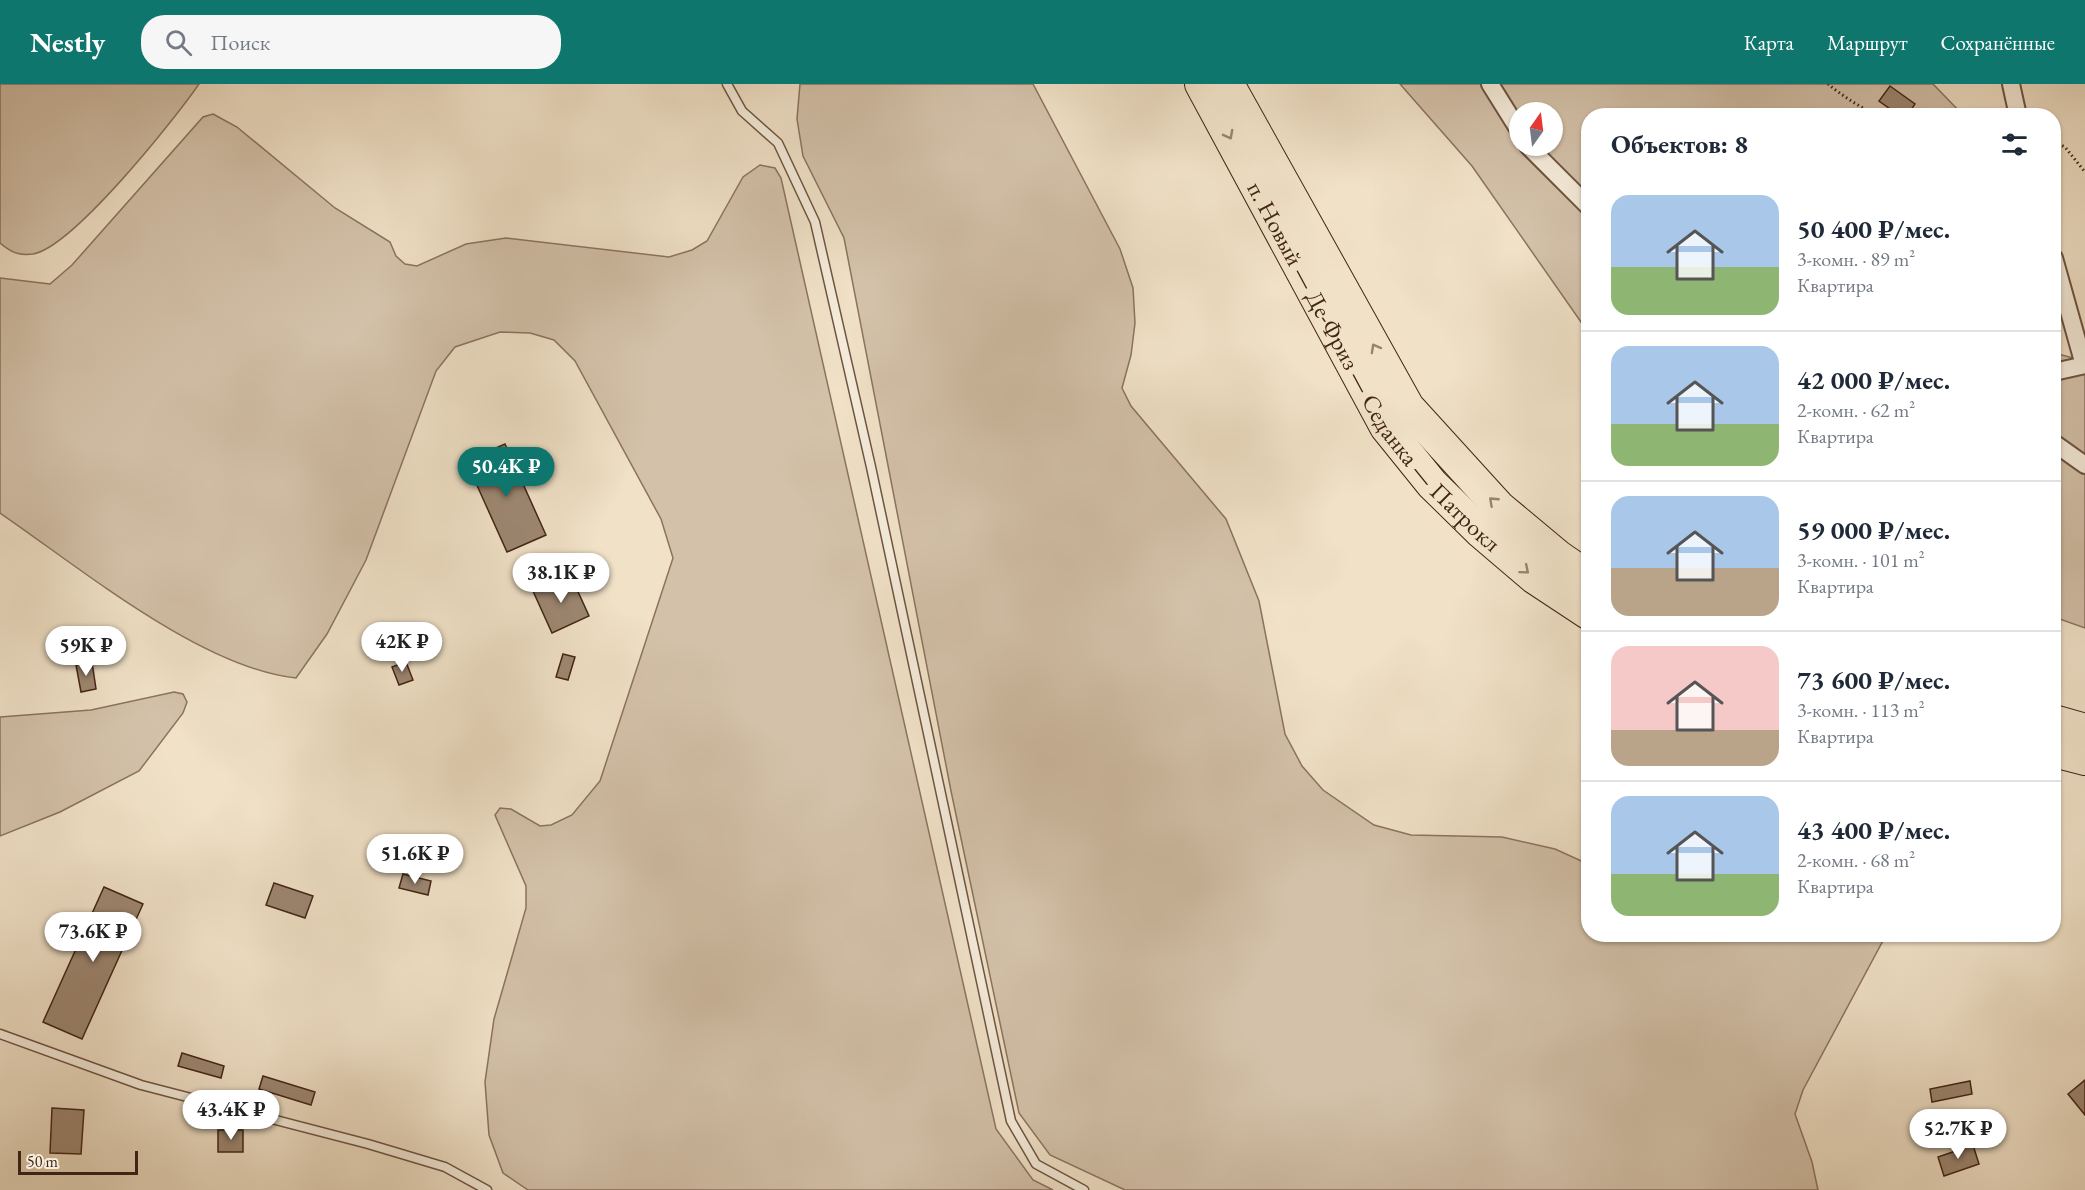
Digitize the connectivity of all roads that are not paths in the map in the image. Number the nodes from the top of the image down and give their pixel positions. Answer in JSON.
{"nodes":[{"id":1,"x":727,"y":84,"type":"edge"},
{"id":2,"x":1201,"y":84,"type":"edge"},
{"id":3,"x":1228,"y":84,"type":"edge"},
{"id":4,"x":1490,"y":84,"type":"edge"},
{"id":5,"x":2009,"y":86,"type":"edge"},
{"id":6,"x":2016,"y":108,"type":"edge"},
{"id":7,"x":1509,"y":114,"type":"edge"},
{"id":8,"x":1538,"y":156,"type":"edge"},
{"id":9,"x":1581,"y":199,"type":"edge"},
{"id":10,"x":2061,"y":282,"type":"edge"},
{"id":11,"x":2085,"y":365,"type":"edge"},
{"id":12,"x":2061,"y":370,"type":"edge"},
{"id":13,"x":2061,"y":448,"type":"edge"},
{"id":14,"x":2085,"y":465,"type":"edge"},
{"id":15,"x":1581,"y":572,"type":"edge"},
{"id":16,"x":1581,"y":608,"type":"edge"},
{"id":17,"x":2061,"y":723,"type":"edge"},
{"id":18,"x":2085,"y":730,"type":"edge"},
{"id":19,"x":2061,"y":753,"type":"edge"},
{"id":20,"x":2085,"y":759,"type":"edge"},
{"id":21,"x":0,"y":1034,"type":"edge"},
{"id":22,"x":488,"y":1190,"type":"edge"},
{"id":23,"x":1084,"y":1190,"type":"edge"}],
"edges":[{"from":1,"to":23,"type":"lane"},
{"from":2,"to":16,"type":"highway","name":"п. Новый — Де-Фриз — Седанка — Патрокл","one_way":true},
{"from":15,"to":3,"type":"highway","name":"п. Новый — Де-Фриз — Седанка — Патрокл","one_way":true},
{"from":4,"to":7,"type":"street"},
{"from":5,"to":6,"type":"street"},
{"from":8,"to":9,"type":"street"},
{"from":10,"to":11,"type":"street"},
{"from":11,"to":12,"type":"street"},
{"from":13,"to":14,"type":"street"},
{"from":17,"to":18,"type":"highway"},
{"from":19,"to":20,"type":"highway"},
{"from":21,"to":22,"type":"lane"}]}
